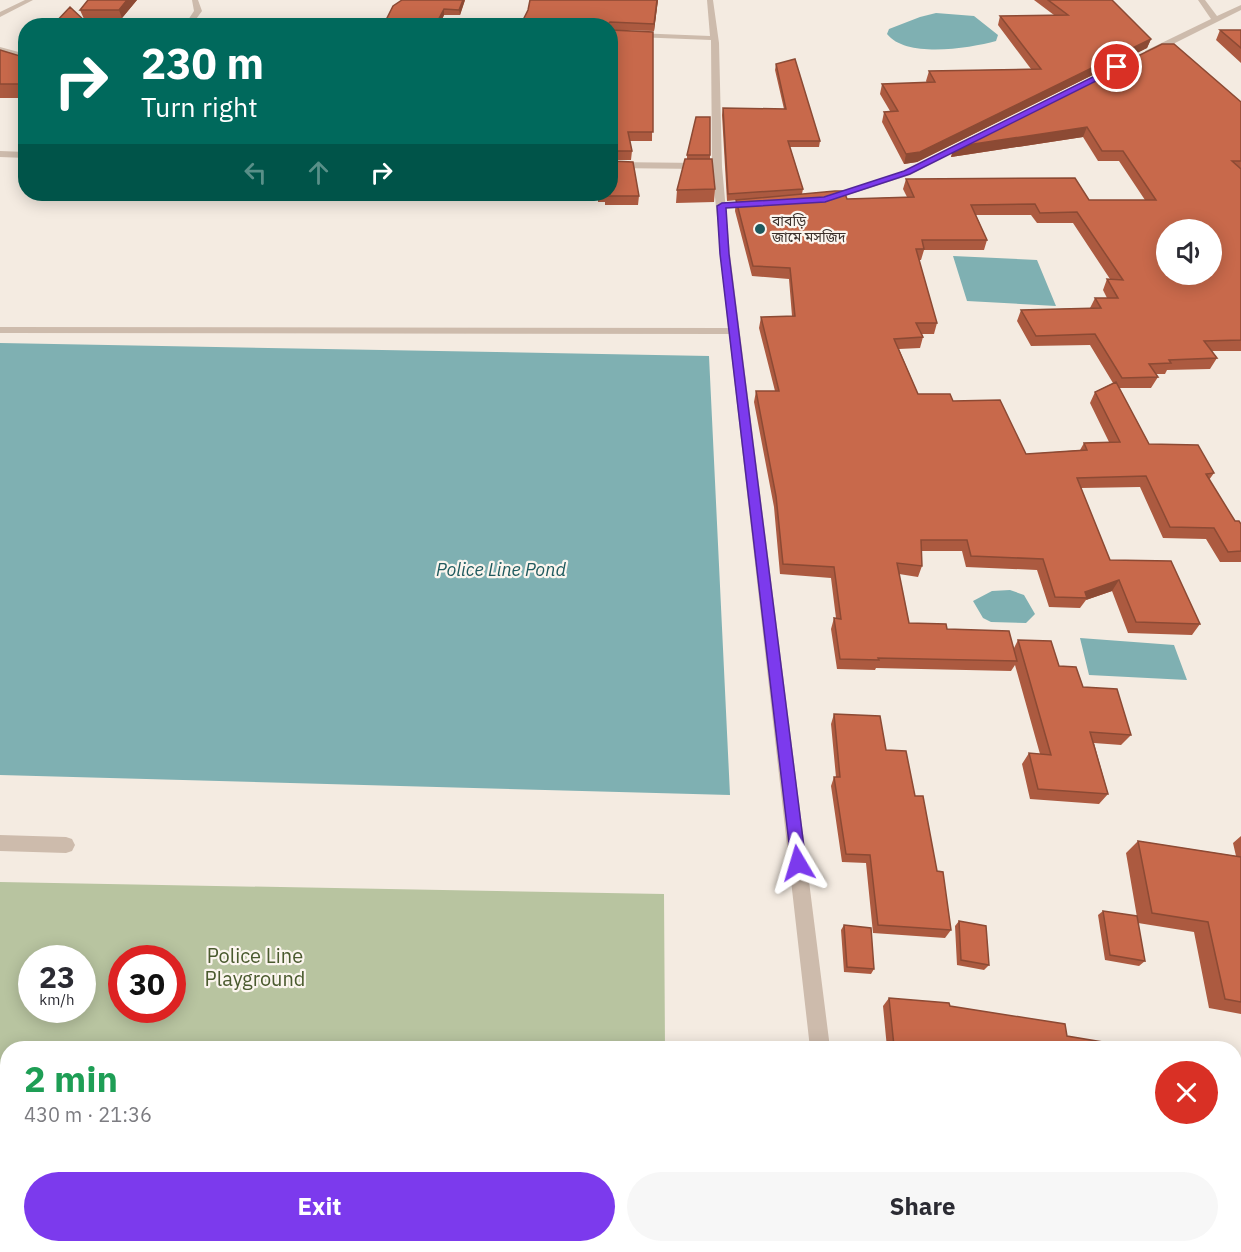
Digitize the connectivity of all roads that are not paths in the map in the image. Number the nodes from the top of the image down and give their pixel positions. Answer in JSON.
{"nodes":[{"id":1,"x":30,"y":0,"type":"edge"},
{"id":2,"x":195,"y":0,"type":"edge"},
{"id":3,"x":710,"y":0,"type":"edge"},
{"id":4,"x":1201,"y":0,"type":"edge"},
{"id":5,"x":1241,"y":7,"type":"edge"},
{"id":6,"x":0,"y":14,"type":"edge"},
{"id":7,"x":193,"y":18,"type":"edge"},
{"id":8,"x":1215,"y":19,"type":"junction"},
{"id":9,"x":618,"y":33,"type":"edge"},
{"id":10,"x":714,"y":38,"type":"junction"},
{"id":11,"x":0,"y":49,"type":"edge"},
{"id":12,"x":18,"y":54,"type":"edge"},
{"id":13,"x":1137,"y":58,"type":"edge"},
{"id":14,"x":982,"y":134,"type":"edge"},
{"id":15,"x":0,"y":154,"type":"edge"},
{"id":16,"x":18,"y":155,"type":"edge"},
{"id":17,"x":618,"y":165,"type":"edge"},
{"id":18,"x":717,"y":166,"type":"junction"},
{"id":19,"x":813,"y":200,"type":"edge"},
{"id":20,"x":0,"y":330,"type":"edge"},
{"id":21,"x":734,"y":331,"type":"junction"},
{"id":22,"x":0,"y":843,"type":"edge"},
{"id":23,"x":66,"y":845,"type":"dead end"},
{"id":24,"x":819,"y":1041,"type":"edge"}],
"edges":[{"from":1,"to":6,"type":"street"},
{"from":2,"to":7,"type":"street"},
{"from":3,"to":10,"type":"street"},
{"from":4,"to":8,"type":"street"},
{"from":5,"to":8,"type":"street"},
{"from":8,"to":13,"type":"street"},
{"from":9,"to":10,"type":"street"},
{"from":10,"to":18,"type":"street"},
{"from":11,"to":12,"type":"street"},
{"from":14,"to":19,"type":"street"},
{"from":15,"to":16,"type":"street"},
{"from":17,"to":18,"type":"street"},
{"from":18,"to":21,"type":"street"},
{"from":20,"to":21,"type":"street"},
{"from":21,"to":24,"type":"street"},
{"from":22,"to":23,"type":"street"}]}
